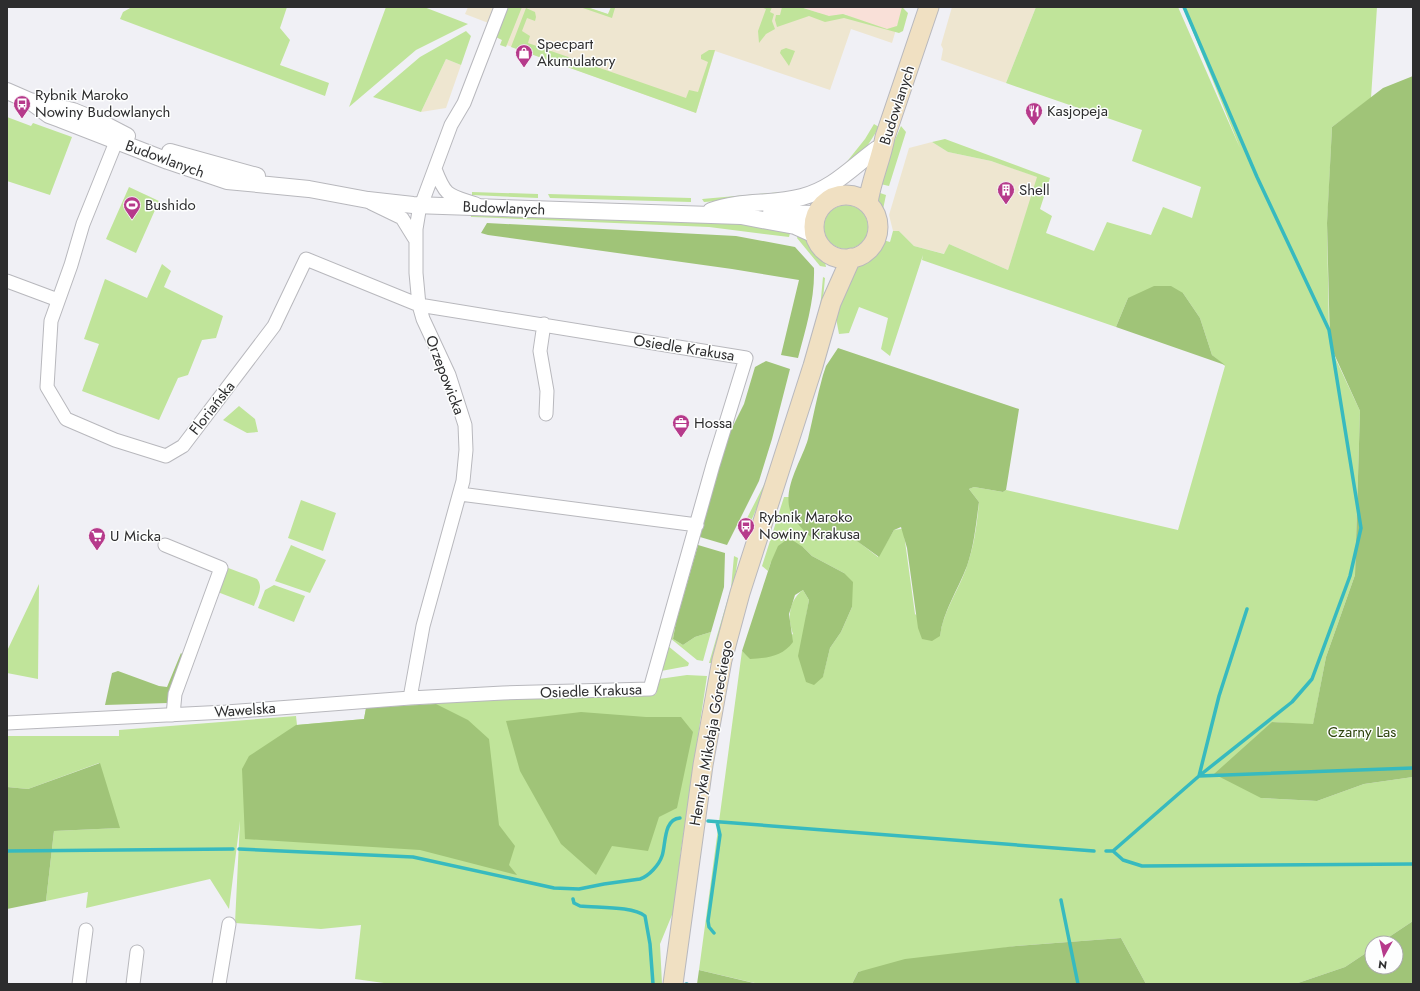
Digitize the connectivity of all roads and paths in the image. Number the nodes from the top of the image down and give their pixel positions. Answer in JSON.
{"nodes":[{"id":1,"x":501,"y":7,"type":"edge"},
{"id":2,"x":929,"y":7,"type":"edge"},
{"id":3,"x":7,"y":91,"type":"edge"},
{"id":4,"x":118,"y":137,"type":"junction"},
{"id":5,"x":881,"y":143,"type":"junction"},
{"id":6,"x":435,"y":170,"type":"junction"},
{"id":7,"x":849,"y":194,"type":"junction"},
{"id":8,"x":361,"y":198,"type":"junction"},
{"id":9,"x":868,"y":203,"type":"junction"},
{"id":10,"x":422,"y":205,"type":"junction"},
{"id":11,"x":489,"y":208,"type":"junction"},
{"id":12,"x":816,"y":214,"type":"junction"},
{"id":13,"x":701,"y":215,"type":"junction"},
{"id":14,"x":741,"y":216,"type":"junction"},
{"id":15,"x":815,"y":235,"type":"junction"},
{"id":16,"x":415,"y":239,"type":"junction"},
{"id":17,"x":830,"y":255,"type":"junction"},
{"id":18,"x":851,"y":258,"type":"junction"},
{"id":19,"x":7,"y":281,"type":"edge"},
{"id":20,"x":58,"y":300,"type":"junction"},
{"id":21,"x":831,"y":303,"type":"junction"},
{"id":22,"x":419,"y":304,"type":"junction"},
{"id":23,"x":544,"y":324,"type":"junction"},
{"id":24,"x":546,"y":414,"type":"dead end"},
{"id":25,"x":460,"y":494,"type":"junction"},
{"id":26,"x":696,"y":525,"type":"junction"},
{"id":27,"x":165,"y":545,"type":"dead end"},
{"id":28,"x":410,"y":698,"type":"junction"},
{"id":29,"x":172,"y":715,"type":"junction"},
{"id":30,"x":7,"y":723,"type":"edge"},
{"id":31,"x":229,"y":924,"type":"dead end"},
{"id":32,"x":86,"y":930,"type":"dead end"},
{"id":33,"x":137,"y":952,"type":"dead end"},
{"id":34,"x":79,"y":984,"type":"edge"},
{"id":35,"x":133,"y":984,"type":"edge"},
{"id":36,"x":219,"y":984,"type":"edge"},
{"id":37,"x":672,"y":984,"type":"edge"}],
"edges":[{"from":1,"to":6,"type":"street","name":"Orzepowicka"},
{"from":2,"to":5,"type":"main road","name":"Budowlanych"},
{"from":3,"to":4,"type":"street","name":"Budowlanych"},
{"from":4,"to":8,"type":"street","name":"Budowlanych"},
{"from":4,"to":20,"type":"street","name":"Floriańska"},
{"from":5,"to":7,"type":"main road"},
{"from":5,"to":9,"type":"main road","name":"Budowlanych"},
{"from":5,"to":13,"type":"street","name":"Budowlanych"},
{"from":6,"to":10,"type":"street","name":"Orzepowicka"},
{"from":6,"to":11,"type":"street"},
{"from":7,"to":9,"type":"main road"},
{"from":7,"to":12,"type":"main road"},
{"from":8,"to":10,"type":"street","name":"Budowlanych"},
{"from":8,"to":16,"type":"street","name":"Orzepowicka"},
{"from":9,"to":18,"type":"main road"},
{"from":10,"to":11,"type":"street","name":"Budowlanych"},
{"from":10,"to":16,"type":"street","name":"Orzepowicka"},
{"from":11,"to":13,"type":"street","name":"Budowlanych"},
{"from":12,"to":14,"type":"street"},
{"from":12,"to":15,"type":"main road"},
{"from":13,"to":14,"type":"street","name":"Budowlanych"},
{"from":14,"to":15,"type":"street","name":"Budowlanych"},
{"from":15,"to":17,"type":"main road"},
{"from":16,"to":22,"type":"street","name":"Orzepowicka"},
{"from":17,"to":18,"type":"main road"},
{"from":17,"to":21,"type":"main road","name":"Henryka Mikołaja Góreckiego"},
{"from":18,"to":21,"type":"main road","name":"Henryka Mikołaja Góreckiego"},
{"from":19,"to":20,"type":"street"},
{"from":20,"to":22,"type":"street","name":"Floriańska"},
{"from":21,"to":37,"type":"main road","name":"Henryka Mikołaja Góreckiego"},
{"from":22,"to":23,"type":"street","name":"Osiedle Krakusa"},
{"from":22,"to":25,"type":"street","name":"Orzepowicka"},
{"from":23,"to":24,"type":"street"},
{"from":23,"to":26,"type":"street","name":"Osiedle Krakusa"},
{"from":25,"to":26,"type":"street"},
{"from":25,"to":28,"type":"street","name":"Orzepowicka"},
{"from":26,"to":28,"type":"street","name":"Osiedle Krakusa"},
{"from":27,"to":29,"type":"street"},
{"from":28,"to":29,"type":"street","name":"Wawelska"},
{"from":29,"to":30,"type":"street","name":"Wawelska"},
{"from":31,"to":36,"type":"street"},
{"from":32,"to":34,"type":"street"},
{"from":33,"to":35,"type":"street"}]}
